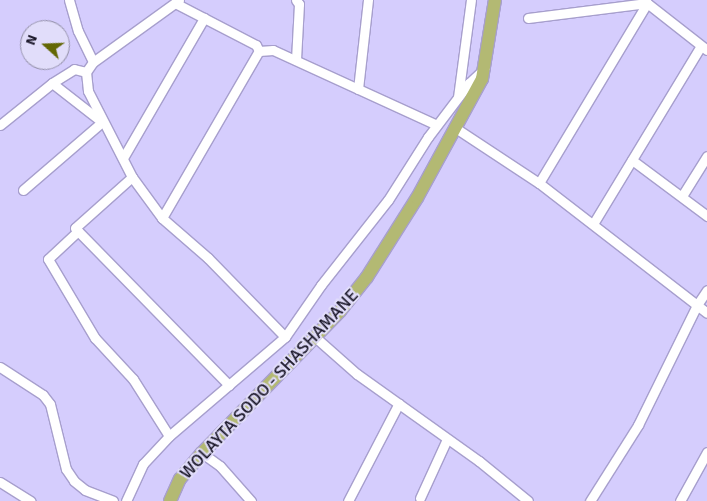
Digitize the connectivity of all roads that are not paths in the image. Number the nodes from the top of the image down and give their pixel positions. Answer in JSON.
{"nodes":[{"id":1,"x":69,"y":0,"type":"edge"},
{"id":2,"x":296,"y":0,"type":"edge"},
{"id":3,"x":369,"y":0,"type":"edge"},
{"id":4,"x":471,"y":0,"type":"edge"},
{"id":5,"x":495,"y":0,"type":"edge"},
{"id":6,"x":172,"y":2,"type":"edge"},
{"id":7,"x":647,"y":3,"type":"junction"},
{"id":8,"x":204,"y":18,"type":"junction"},
{"id":9,"x":528,"y":18,"type":"dead end"},
{"id":10,"x":704,"y":48,"type":"edge"},
{"id":11,"x":259,"y":51,"type":"junction"},
{"id":12,"x":296,"y":60,"type":"junction"},
{"id":13,"x":93,"y":62,"type":"junction"},
{"id":14,"x":484,"y":69,"type":"junction"},
{"id":15,"x":86,"y":72,"type":"junction"},
{"id":16,"x":52,"y":83,"type":"junction"},
{"id":17,"x":358,"y":89,"type":"junction"},
{"id":18,"x":457,"y":100,"type":"junction"},
{"id":19,"x":102,"y":122,"type":"junction"},
{"id":20,"x":0,"y":125,"type":"edge"},
{"id":21,"x":437,"y":125,"type":"junction"},
{"id":22,"x":457,"y":129,"type":"junction"},
{"id":23,"x":707,"y":156,"type":"edge"},
{"id":24,"x":123,"y":158,"type":"junction"},
{"id":25,"x":632,"y":160,"type":"junction"},
{"id":26,"x":132,"y":177,"type":"junction"},
{"id":27,"x":538,"y":183,"type":"junction"},
{"id":28,"x":23,"y":190,"type":"dead end"},
{"id":29,"x":682,"y":196,"type":"junction"},
{"id":30,"x":707,"y":216,"type":"edge"},
{"id":31,"x":162,"y":218,"type":"junction"},
{"id":32,"x":593,"y":224,"type":"junction"},
{"id":33,"x":78,"y":232,"type":"junction"},
{"id":34,"x":707,"y":290,"type":"edge"},
{"id":35,"x":696,"y":304,"type":"junction"},
{"id":36,"x":707,"y":313,"type":"edge"},
{"id":37,"x":285,"y":337,"type":"junction"},
{"id":38,"x":315,"y":337,"type":"junction"},
{"id":39,"x":0,"y":367,"type":"edge"},
{"id":40,"x":229,"y":385,"type":"junction"},
{"id":41,"x":399,"y":404,"type":"junction"},
{"id":42,"x":169,"y":436,"type":"junction"},
{"id":43,"x":447,"y":439,"type":"junction"},
{"id":44,"x":707,"y":452,"type":"edge"},
{"id":45,"x":202,"y":453,"type":"junction"},
{"id":46,"x":0,"y":482,"type":"edge"},
{"id":47,"x":420,"y":500,"type":"edge"},
{"id":48,"x":31,"y":501,"type":"edge"},
{"id":49,"x":113,"y":501,"type":"edge"},
{"id":50,"x":126,"y":501,"type":"edge"},
{"id":51,"x":170,"y":501,"type":"edge"},
{"id":52,"x":251,"y":501,"type":"edge"},
{"id":53,"x":348,"y":501,"type":"edge"},
{"id":54,"x":528,"y":501,"type":"edge"},
{"id":55,"x":590,"y":501,"type":"edge"},
{"id":56,"x":680,"y":501,"type":"edge"}],
"edges":[{"from":1,"to":13,"type":"street"},
{"from":2,"to":12,"type":"street"},
{"from":3,"to":17,"type":"street"},
{"from":4,"to":18,"type":"street"},
{"from":5,"to":14,"type":"highway","name":"WOLAYTA SODO - SHASHAMANE"},
{"from":6,"to":8,"type":"street"},
{"from":6,"to":13,"type":"street"},
{"from":7,"to":9,"type":"street"},
{"from":7,"to":10,"type":"street"},
{"from":7,"to":27,"type":"street"},
{"from":8,"to":11,"type":"street"},
{"from":8,"to":24,"type":"street"},
{"from":10,"to":25,"type":"street"},
{"from":11,"to":12,"type":"street"},
{"from":11,"to":31,"type":"street"},
{"from":12,"to":17,"type":"street"},
{"from":13,"to":15,"type":"street"},
{"from":14,"to":18,"type":"street"},
{"from":14,"to":22,"type":"highway","name":"WOLAYTA SODO - SHASHAMANE"},
{"from":15,"to":16,"type":"street"},
{"from":15,"to":19,"type":"street"},
{"from":16,"to":19,"type":"street"},
{"from":16,"to":20,"type":"street"},
{"from":17,"to":21,"type":"street"},
{"from":18,"to":21,"type":"street"},
{"from":19,"to":24,"type":"street"},
{"from":19,"to":28,"type":"street"},
{"from":21,"to":37,"type":"street"},
{"from":22,"to":27,"type":"street"},
{"from":22,"to":38,"type":"highway","name":"WOLAYTA SODO - SHASHAMANE"},
{"from":23,"to":29,"type":"street"},
{"from":24,"to":26,"type":"street"},
{"from":25,"to":29,"type":"street"},
{"from":25,"to":32,"type":"street"},
{"from":26,"to":31,"type":"street"},
{"from":26,"to":33,"type":"street"},
{"from":27,"to":32,"type":"street"},
{"from":29,"to":30,"type":"street"},
{"from":31,"to":37,"type":"street"},
{"from":32,"to":35,"type":"street"},
{"from":33,"to":40,"type":"street"},
{"from":33,"to":42,"type":"street"},
{"from":34,"to":35,"type":"street"},
{"from":35,"to":36,"type":"street"},
{"from":35,"to":55,"type":"street"},
{"from":37,"to":40,"type":"street"},
{"from":38,"to":41,"type":"street"},
{"from":38,"to":45,"type":"highway","name":"WOLAYTA SODO - SHASHAMANE"},
{"from":39,"to":49,"type":"street"},
{"from":40,"to":42,"type":"street"},
{"from":41,"to":43,"type":"street"},
{"from":41,"to":53,"type":"street"},
{"from":42,"to":50,"type":"street"},
{"from":43,"to":47,"type":"street"},
{"from":43,"to":54,"type":"street"},
{"from":44,"to":56,"type":"street"},
{"from":45,"to":51,"type":"highway","name":"WOLAYTA SODO - SHASHAMANE"},
{"from":45,"to":52,"type":"street"},
{"from":46,"to":48,"type":"street"}]}
